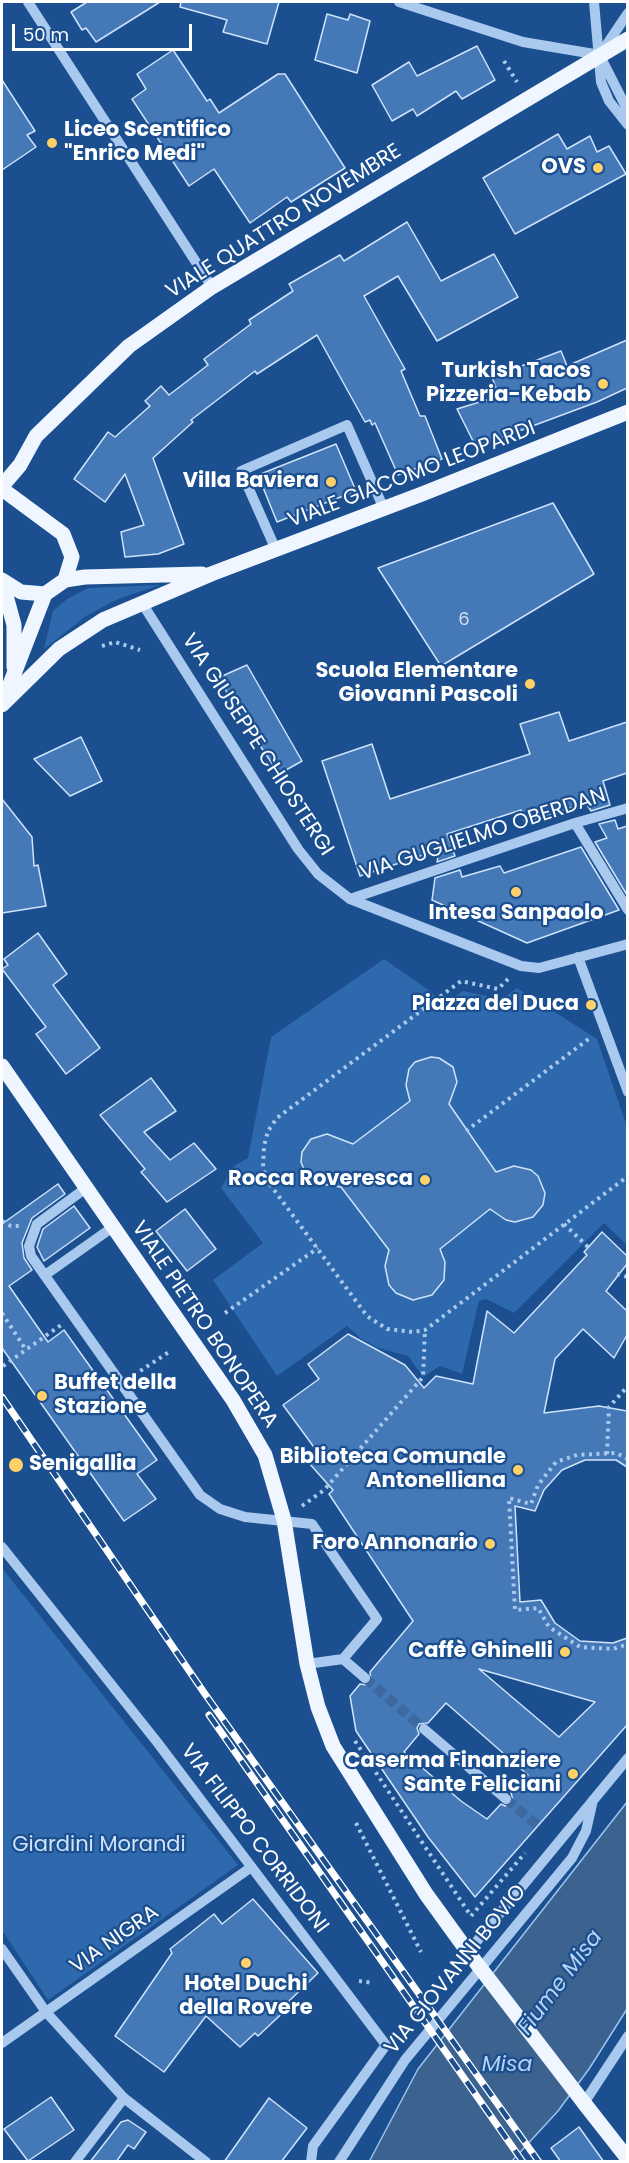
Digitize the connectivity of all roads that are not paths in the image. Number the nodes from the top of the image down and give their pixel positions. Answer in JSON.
{"nodes":[{"id":1,"x":28,"y":2,"type":"edge"},
{"id":2,"x":399,"y":2,"type":"edge"},
{"id":3,"x":594,"y":2,"type":"edge"},
{"id":4,"x":627,"y":13,"type":"edge"},
{"id":5,"x":627,"y":39,"type":"edge"},
{"id":6,"x":600,"y":56,"type":"junction"},
{"id":7,"x":627,"y":111,"type":"edge"},
{"id":8,"x":627,"y":125,"type":"edge"},
{"id":9,"x":212,"y":288,"type":"junction"},
{"id":10,"x":627,"y":412,"type":"edge"},
{"id":11,"x":2,"y":488,"type":"edge"},
{"id":12,"x":384,"y":509,"type":"junction"},
{"id":13,"x":276,"y":549,"type":"junction"},
{"id":14,"x":211,"y":574,"type":"junction"},
{"id":15,"x":2,"y":580,"type":"edge"},
{"id":16,"x":65,"y":580,"type":"junction"},
{"id":17,"x":45,"y":594,"type":"junction"},
{"id":18,"x":142,"y":603,"type":"junction"},
{"id":19,"x":14,"y":679,"type":"junction"},
{"id":20,"x":2,"y":704,"type":"edge"},
{"id":21,"x":627,"y":808,"type":"edge"},
{"id":22,"x":575,"y":823,"type":"junction"},
{"id":23,"x":350,"y":899,"type":"junction"},
{"id":24,"x":627,"y":910,"type":"edge"},
{"id":25,"x":627,"y":944,"type":"edge"},
{"id":26,"x":578,"y":957,"type":"junction"},
{"id":27,"x":2,"y":1066,"type":"edge"},
{"id":28,"x":627,"y":1092,"type":"edge"},
{"id":29,"x":86,"y":1188,"type":"junction"},
{"id":30,"x":113,"y":1227,"type":"junction"},
{"id":31,"x":45,"y":1275,"type":"junction"},
{"id":32,"x":284,"y":1520,"type":"junction"},
{"id":33,"x":2,"y":1547,"type":"edge"},
{"id":34,"x":343,"y":1659,"type":"junction"},
{"id":35,"x":307,"y":1664,"type":"junction"},
{"id":36,"x":365,"y":1678,"type":"tunnel mouth"},
{"id":37,"x":424,"y":1729,"type":"tunnel mouth"},
{"id":38,"x":627,"y":1758,"type":"edge"},
{"id":39,"x":506,"y":1799,"type":"tunnel mouth"},
{"id":40,"x":593,"y":1800,"type":"junction"},
{"id":41,"x":250,"y":1868,"type":"junction"},
{"id":42,"x":2,"y":1949,"type":"edge"},
{"id":43,"x":468,"y":1952,"type":"junction"},
{"id":44,"x":46,"y":2012,"type":"junction"},
{"id":45,"x":627,"y":2036,"type":"edge"},
{"id":46,"x":2,"y":2043,"type":"edge"},
{"id":47,"x":124,"y":2098,"type":"junction"},
{"id":48,"x":584,"y":2103,"type":"junction"},
{"id":49,"x":627,"y":2159,"type":"edge"},
{"id":50,"x":75,"y":2162,"type":"edge"},
{"id":51,"x":206,"y":2162,"type":"edge"},
{"id":52,"x":311,"y":2162,"type":"edge"},
{"id":53,"x":339,"y":2162,"type":"edge"}],
"edges":[{"from":1,"to":9,"type":"street"},
{"from":2,"to":6,"type":"street"},
{"from":3,"to":6,"type":"street"},
{"from":4,"to":6,"type":"street"},
{"from":5,"to":6,"type":"main road","name":"VIALE QUATTRO NOVEMBRE"},
{"from":6,"to":7,"type":"street"},
{"from":6,"to":8,"type":"street"},
{"from":6,"to":9,"type":"main road","name":"VIALE QUATTRO NOVEMBRE"},
{"from":9,"to":11,"type":"main road","name":"VIALE QUATTRO NOVEMBRE"},
{"from":10,"to":12,"type":"main road","name":"VIALE GIACOMO LEOPARDI"},
{"from":11,"to":16,"type":"main road"},
{"from":12,"to":13,"type":"main road","name":"VIALE GIACOMO LEOPARDI"},
{"from":12,"to":13,"type":"street"},
{"from":13,"to":14,"type":"main road","name":"VIALE GIACOMO LEOPARDI"},
{"from":14,"to":16,"type":"main road","name":"VIALE GIACOMO LEOPARDI"},
{"from":14,"to":18,"type":"main road","name":"VIALE GIACOMO LEOPARDI"},
{"from":15,"to":17,"type":"main road"},
{"from":15,"to":19,"type":"main road"},
{"from":16,"to":17,"type":"main road"},
{"from":17,"to":19,"type":"main road"},
{"from":18,"to":20,"type":"main road"},
{"from":18,"to":23,"type":"street","name":"VIA GIUSEPPE CHIOSTERGI"},
{"from":19,"to":20,"type":"main road"},
{"from":21,"to":22,"type":"street","name":"VIA GUGLIELMO OBERDAN"},
{"from":22,"to":23,"type":"street","name":"VIA GUGLIELMO OBERDAN"},
{"from":22,"to":24,"type":"street"},
{"from":23,"to":26,"type":"street","name":"VIA GIUSEPPE CHIOSTERGI"},
{"from":25,"to":26,"type":"street"},
{"from":26,"to":28,"type":"street"},
{"from":27,"to":29,"type":"main road","name":"VIALE PIETRO BONOPERA"},
{"from":29,"to":30,"type":"main road","name":"VIALE PIETRO BONOPERA"},
{"from":29,"to":31,"type":"street"},
{"from":30,"to":31,"type":"street"},
{"from":30,"to":32,"type":"main road","name":"VIALE PIETRO BONOPERA"},
{"from":31,"to":32,"type":"street"},
{"from":32,"to":34,"type":"street"},
{"from":32,"to":35,"type":"main road","name":"VIALE PIETRO BONOPERA"},
{"from":33,"to":41,"type":"street","name":"VIA FILIPPO CORRIDONI"},
{"from":34,"to":35,"type":"street"},
{"from":34,"to":36,"type":"street"},
{"from":35,"to":43,"type":"main road","name":"VIALE PIETRO BONOPERA"},
{"from":37,"to":39,"type":"street"},
{"from":38,"to":40,"type":"street"},
{"from":40,"to":43,"type":"street"},
{"from":40,"to":53,"type":"street","name":"VIA GIOVANNI BOVIO"},
{"from":41,"to":44,"type":"street","name":"VIA NIGRA"},
{"from":41,"to":52,"type":"street","name":"VIA FILIPPO CORRIDONI"},
{"from":42,"to":44,"type":"street"},
{"from":43,"to":48,"type":"main road","name":"VIALE PIETRO BONOPERA","bridge":true},
{"from":44,"to":46,"type":"street","name":"VIA NIGRA"},
{"from":44,"to":47,"type":"street"},
{"from":45,"to":48,"type":"street"},
{"from":47,"to":50,"type":"street"},
{"from":47,"to":51,"type":"street"},
{"from":48,"to":49,"type":"main road","name":"VIALE PIETRO BONOPERA"}]}
